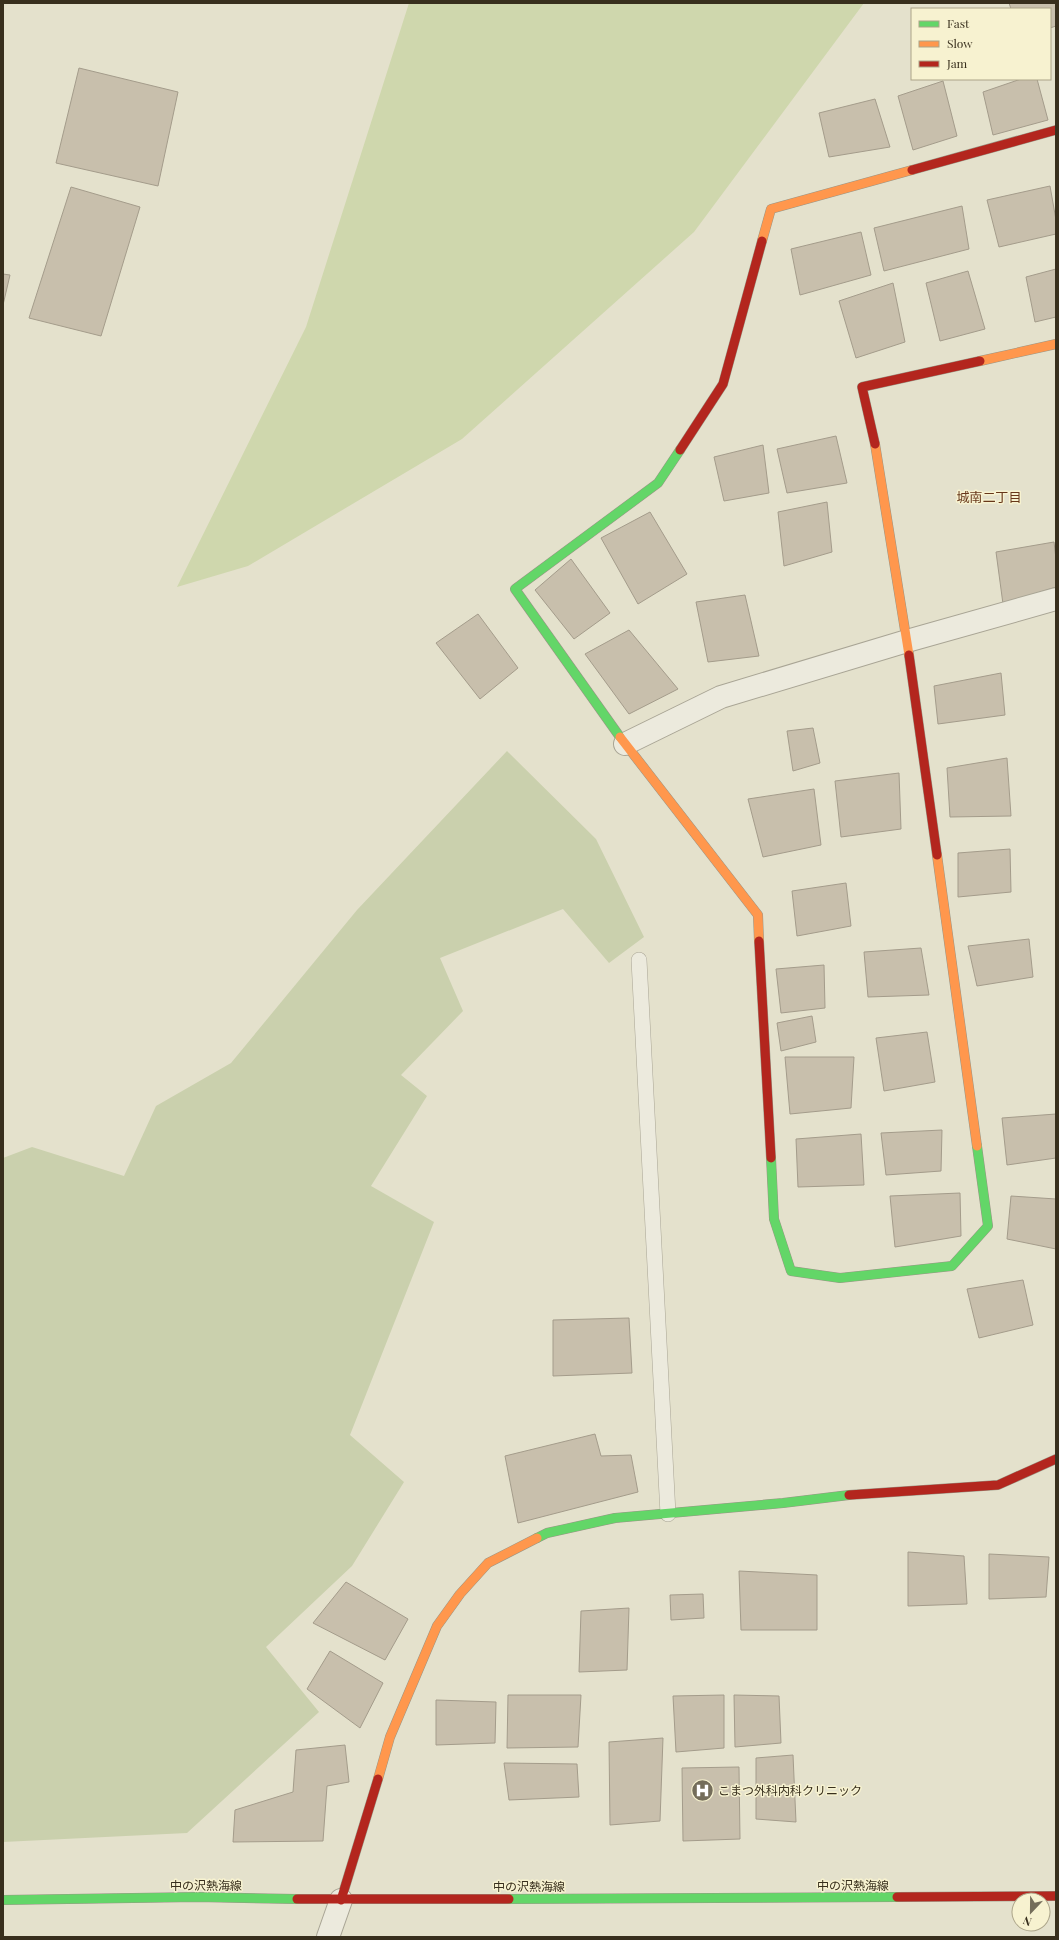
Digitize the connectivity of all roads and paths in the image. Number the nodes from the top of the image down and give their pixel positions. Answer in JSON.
{"nodes":[{"id":1,"x":1056,"y":130,"type":"edge"},
{"id":2,"x":1055,"y":349,"type":"edge"},
{"id":3,"x":1056,"y":599,"type":"edge"},
{"id":4,"x":907,"y":641,"type":"junction"},
{"id":5,"x":625,"y":744,"type":"junction"},
{"id":6,"x":639,"y":960,"type":"dead end"},
{"id":7,"x":1056,"y":1459,"type":"edge"},
{"id":8,"x":668,"y":1514,"type":"junction"},
{"id":9,"x":1056,"y":1896,"type":"edge"},
{"id":10,"x":3,"y":1900,"type":"edge"},
{"id":11,"x":341,"y":1900,"type":"junction"},
{"id":12,"x":328,"y":1937,"type":"edge"}],
"edges":[{"from":1,"to":5,"type":"street"},
{"from":2,"to":4,"type":"street"},
{"from":3,"to":4,"type":"street"},
{"from":4,"to":5,"type":"street"},
{"from":4,"to":5,"type":"street"},
{"from":6,"to":8,"type":"lane"},
{"from":7,"to":8,"type":"street"},
{"from":8,"to":11,"type":"street"},
{"from":9,"to":11,"type":"street","name":"中の沢熱海線"},
{"from":10,"to":11,"type":"street","name":"中の沢熱海線"},
{"from":11,"to":12,"type":"street"}]}
